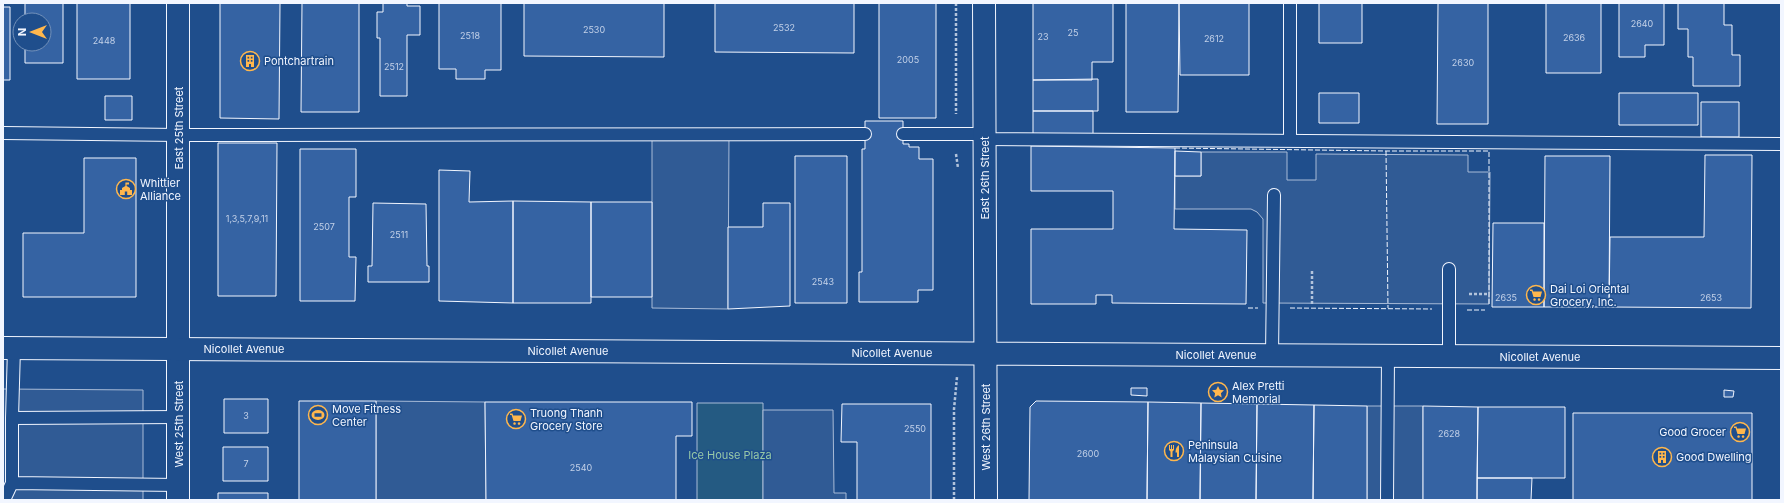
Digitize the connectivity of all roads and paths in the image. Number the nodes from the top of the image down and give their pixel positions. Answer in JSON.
{"nodes":[{"id":1,"x":178,"y":3,"type":"edge"},
{"id":2,"x":984,"y":3,"type":"edge"},
{"id":3,"x":1290,"y":3,"type":"edge"},
{"id":4,"x":3,"y":133,"type":"edge"},
{"id":5,"x":865,"y":134,"type":"dead end"},
{"id":6,"x":903,"y":134,"type":"dead end"},
{"id":7,"x":179,"y":135,"type":"junction"},
{"id":8,"x":984,"y":136,"type":"junction"},
{"id":9,"x":1290,"y":141,"type":"junction"},
{"id":10,"x":1781,"y":144,"type":"edge"},
{"id":11,"x":1274,"y":195,"type":"dead end"},
{"id":12,"x":1448,"y":269,"type":"dead end"},
{"id":13,"x":1312,"y":270,"type":"dead end"},
{"id":14,"x":1312,"y":304,"type":"dead end"},
{"id":15,"x":8,"y":348,"type":"edge"},
{"id":16,"x":179,"y":348,"type":"junction"},
{"id":17,"x":986,"y":353,"type":"junction"},
{"id":18,"x":1272,"y":355,"type":"junction"},
{"id":19,"x":1388,"y":356,"type":"junction"},
{"id":20,"x":1449,"y":356,"type":"junction"},
{"id":21,"x":1781,"y":358,"type":"edge"},
{"id":22,"x":179,"y":417,"type":"junction"},
{"id":23,"x":12,"y":418,"type":"junction"},
{"id":24,"x":12,"y":483,"type":"junction"},
{"id":25,"x":178,"y":493,"type":"edge"},
{"id":26,"x":4,"y":500,"type":"edge"},
{"id":27,"x":986,"y":500,"type":"edge"},
{"id":28,"x":1387,"y":500,"type":"edge"}],
"edges":[{"from":1,"to":7,"type":"street","name":"East 25th Street"},
{"from":2,"to":8,"type":"street","name":"East 26th Street"},
{"from":3,"to":9,"type":"lane"},
{"from":4,"to":7,"type":"lane"},
{"from":5,"to":7,"type":"lane"},
{"from":6,"to":8,"type":"lane"},
{"from":7,"to":16,"type":"street","name":"East 25th Street"},
{"from":8,"to":9,"type":"lane"},
{"from":8,"to":17,"type":"street","name":"East 26th Street"},
{"from":9,"to":10,"type":"lane"},
{"from":11,"to":18,"type":"lane"},
{"from":12,"to":20,"type":"lane"},
{"from":13,"to":14,"type":"path"},
{"from":15,"to":16,"type":"street","name":"Nicollet Avenue"},
{"from":15,"to":23,"type":"lane"},
{"from":16,"to":17,"type":"street","name":"Nicollet Avenue"},
{"from":16,"to":22,"type":"street","name":"West 25th Street"},
{"from":17,"to":18,"type":"street","name":"Nicollet Avenue"},
{"from":17,"to":27,"type":"street","name":"West 26th Street"},
{"from":18,"to":19,"type":"street","name":"Nicollet Avenue"},
{"from":19,"to":20,"type":"street","name":"Nicollet Avenue"},
{"from":19,"to":28,"type":"lane"},
{"from":20,"to":21,"type":"street","name":"Nicollet Avenue"},
{"from":22,"to":23,"type":"lane"},
{"from":22,"to":25,"type":"street","name":"West 25th Street"},
{"from":23,"to":24,"type":"lane"},
{"from":24,"to":25,"type":"lane"},
{"from":24,"to":26,"type":"lane"}]}
